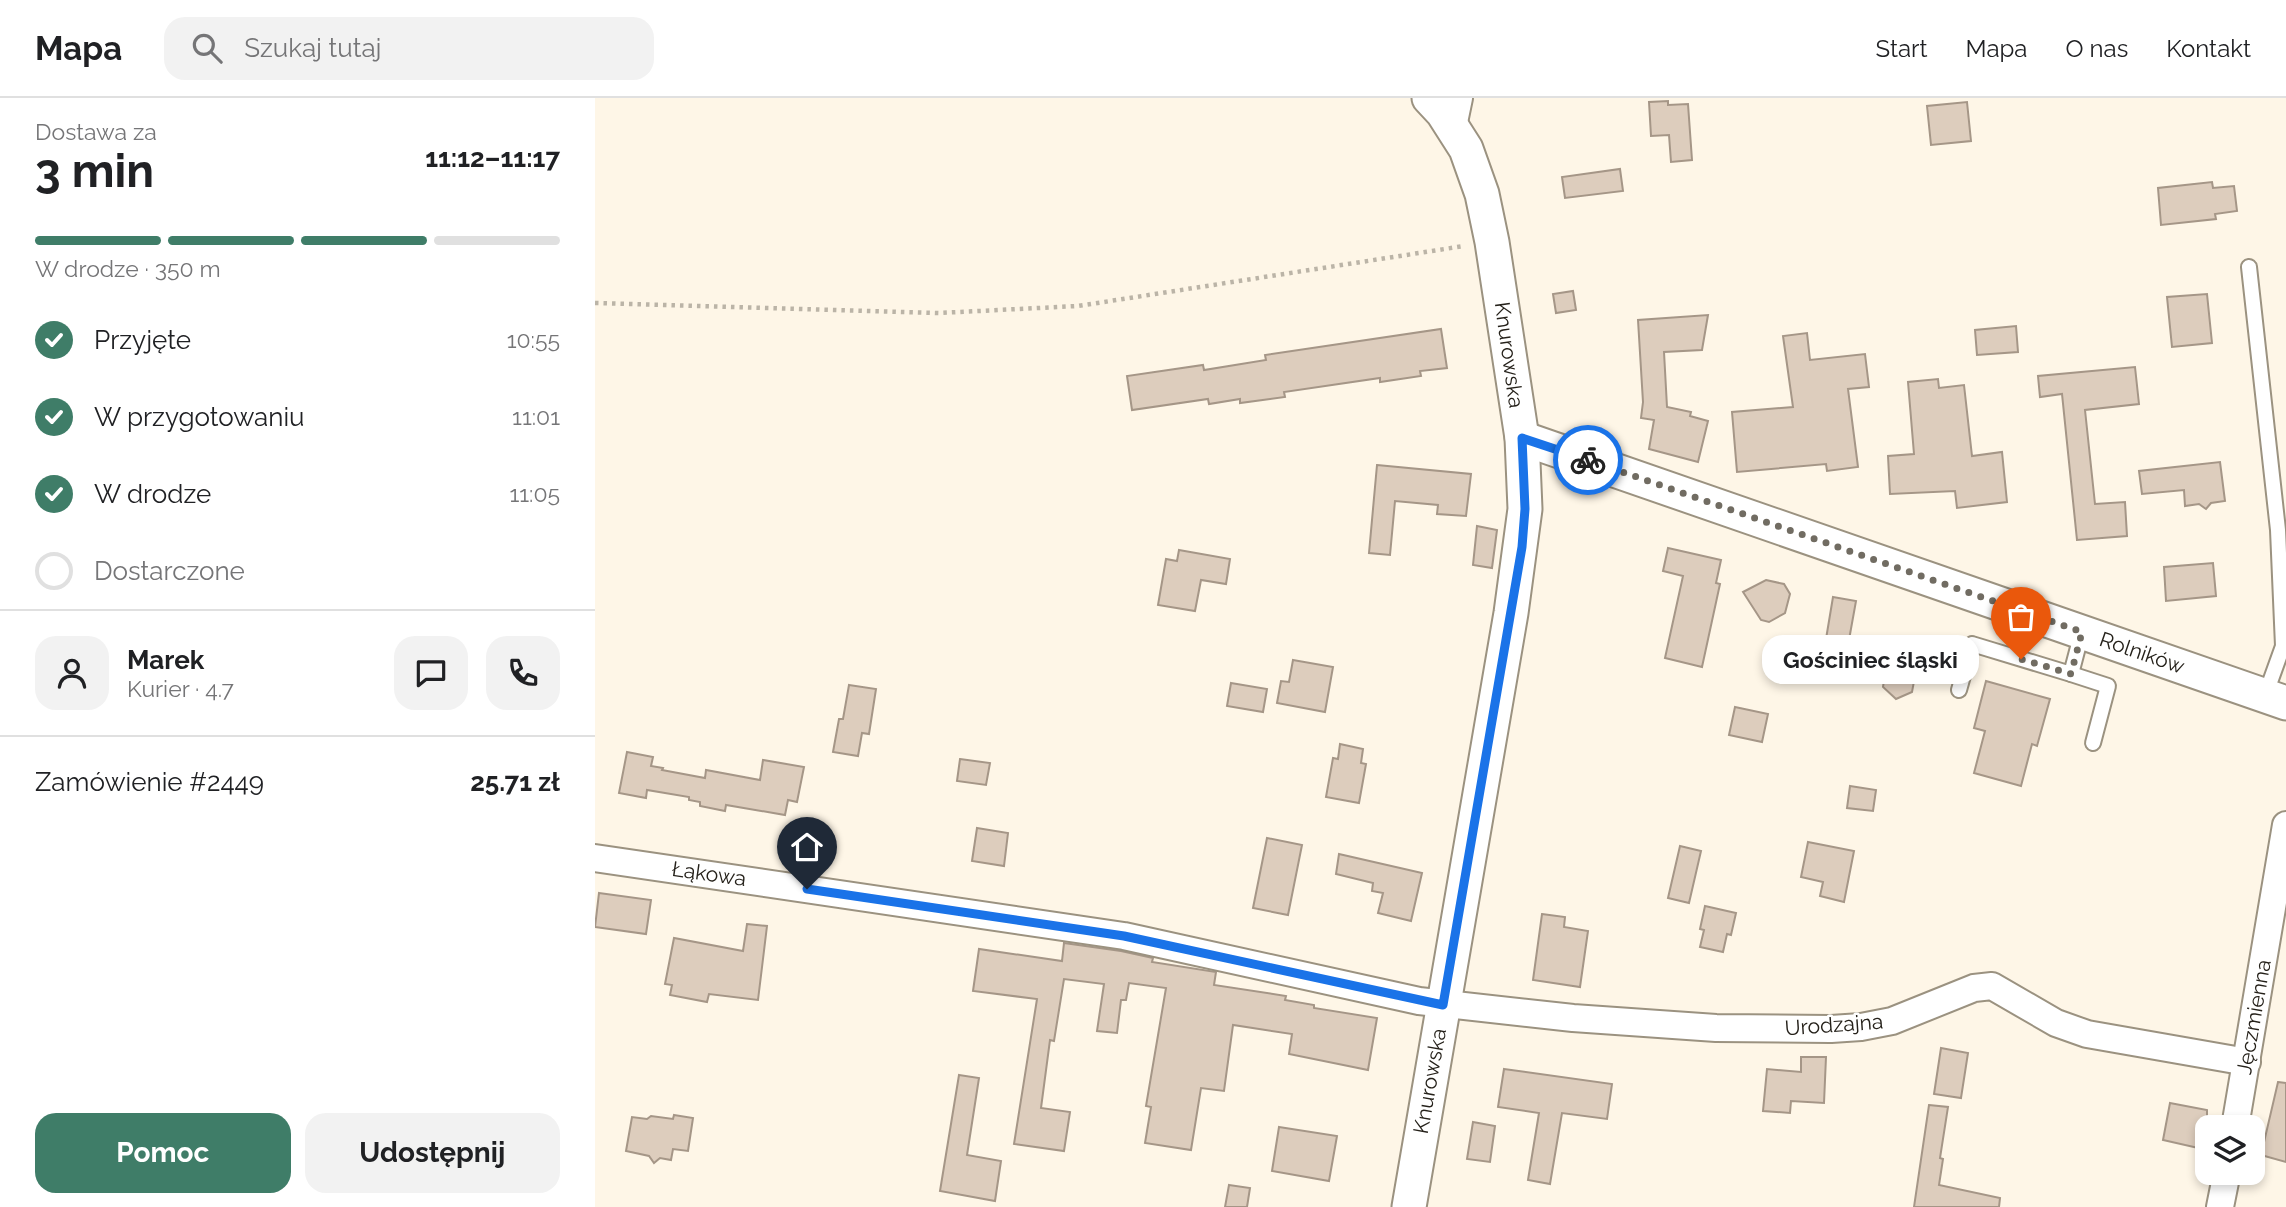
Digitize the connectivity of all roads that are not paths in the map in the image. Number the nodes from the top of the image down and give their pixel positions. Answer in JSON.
{"nodes":[{"id":1,"x":1429,"y":98,"type":"edge"},
{"id":2,"x":1456,"y":112,"type":"edge"},
{"id":3,"x":2249,"y":267,"type":"dead end"},
{"id":4,"x":1522,"y":438,"type":"junction"},
{"id":5,"x":2082,"y":632,"type":"junction"},
{"id":6,"x":2071,"y":674,"type":"junction"},
{"id":7,"x":1959,"y":690,"type":"dead end"},
{"id":8,"x":2275,"y":699,"type":"edge"},
{"id":9,"x":2093,"y":743,"type":"dead end"},
{"id":10,"x":2286,"y":825,"type":"edge"},
{"id":11,"x":595,"y":858,"type":"edge"},
{"id":12,"x":1443,"y":1005,"type":"junction"},
{"id":13,"x":2247,"y":1062,"type":"junction"},
{"id":14,"x":2237,"y":1115,"type":"edge"},
{"id":15,"x":2224,"y":1185,"type":"edge"},
{"id":16,"x":1409,"y":1207,"type":"edge"},
{"id":17,"x":2220,"y":1207,"type":"edge"}],
"edges":[{"from":1,"to":2,"type":"street","name":"Knurowska"},
{"from":2,"to":4,"type":"street","name":"Knurowska"},
{"from":3,"to":8,"type":"lane"},
{"from":4,"to":5,"type":"street","name":"Rolników"},
{"from":4,"to":12,"type":"street","name":"Knurowska"},
{"from":5,"to":6,"type":"lane"},
{"from":5,"to":8,"type":"street","name":"Rolników"},
{"from":6,"to":7,"type":"lane"},
{"from":6,"to":9,"type":"lane"},
{"from":10,"to":13,"type":"street","name":"Jęczmienna"},
{"from":11,"to":12,"type":"street","name":"Łąkowa"},
{"from":12,"to":13,"type":"street","name":"Urodzajna"},
{"from":12,"to":16,"type":"street","name":"Knurowska"},
{"from":13,"to":14,"type":"street","name":"Jęczmienna"},
{"from":15,"to":17,"type":"street"}]}
